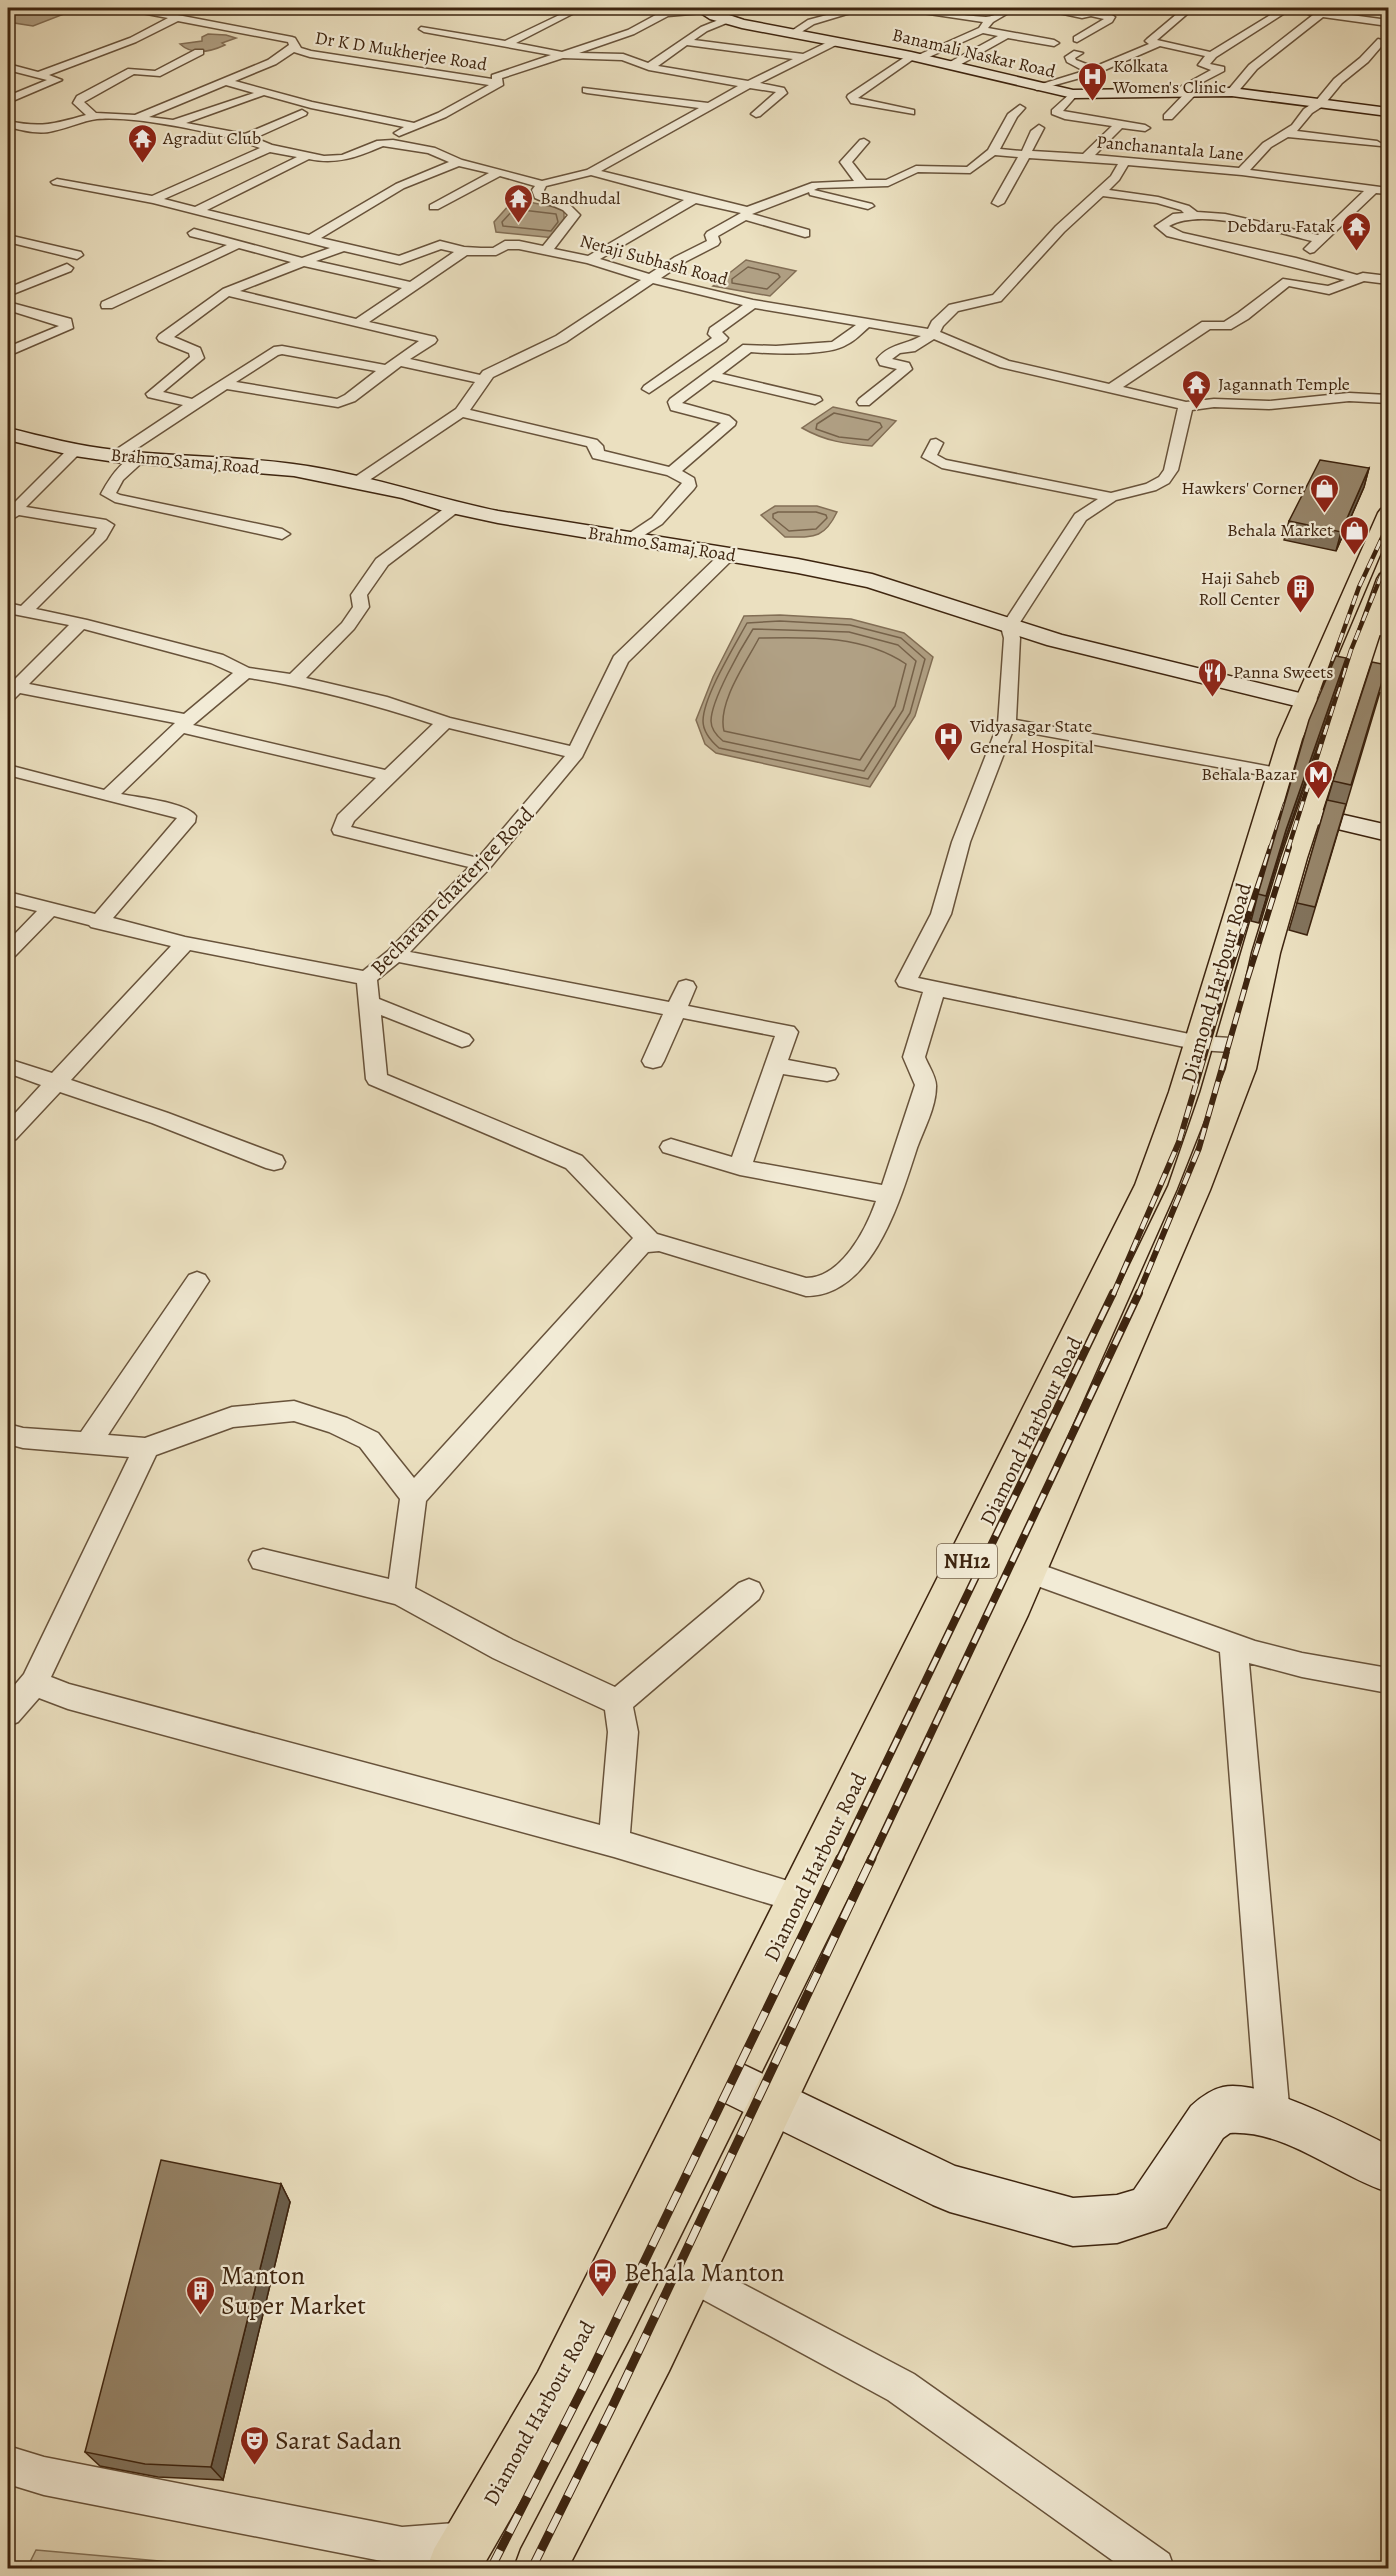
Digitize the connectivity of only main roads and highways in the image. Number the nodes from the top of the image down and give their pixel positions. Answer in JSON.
{"nodes":[{"id":1,"x":1384,"y":534,"type":"edge"},
{"id":2,"x":1389,"y":579,"type":"edge"},
{"id":3,"x":1379,"y":630,"type":"edge"},
{"id":4,"x":461,"y":2555,"type":"edge"},
{"id":5,"x":540,"y":2568,"type":"edge"}],
"edges":[{"from":1,"to":4,"type":"highway","name":"Diamond Harbour Road","number":"NH12"},
{"from":2,"to":3,"type":"highway","name":"Diamond Harbour Road","number":"NH12"},
{"from":3,"to":5,"type":"highway","name":"Diamond Harbour Road","number":"NH12"}]}
